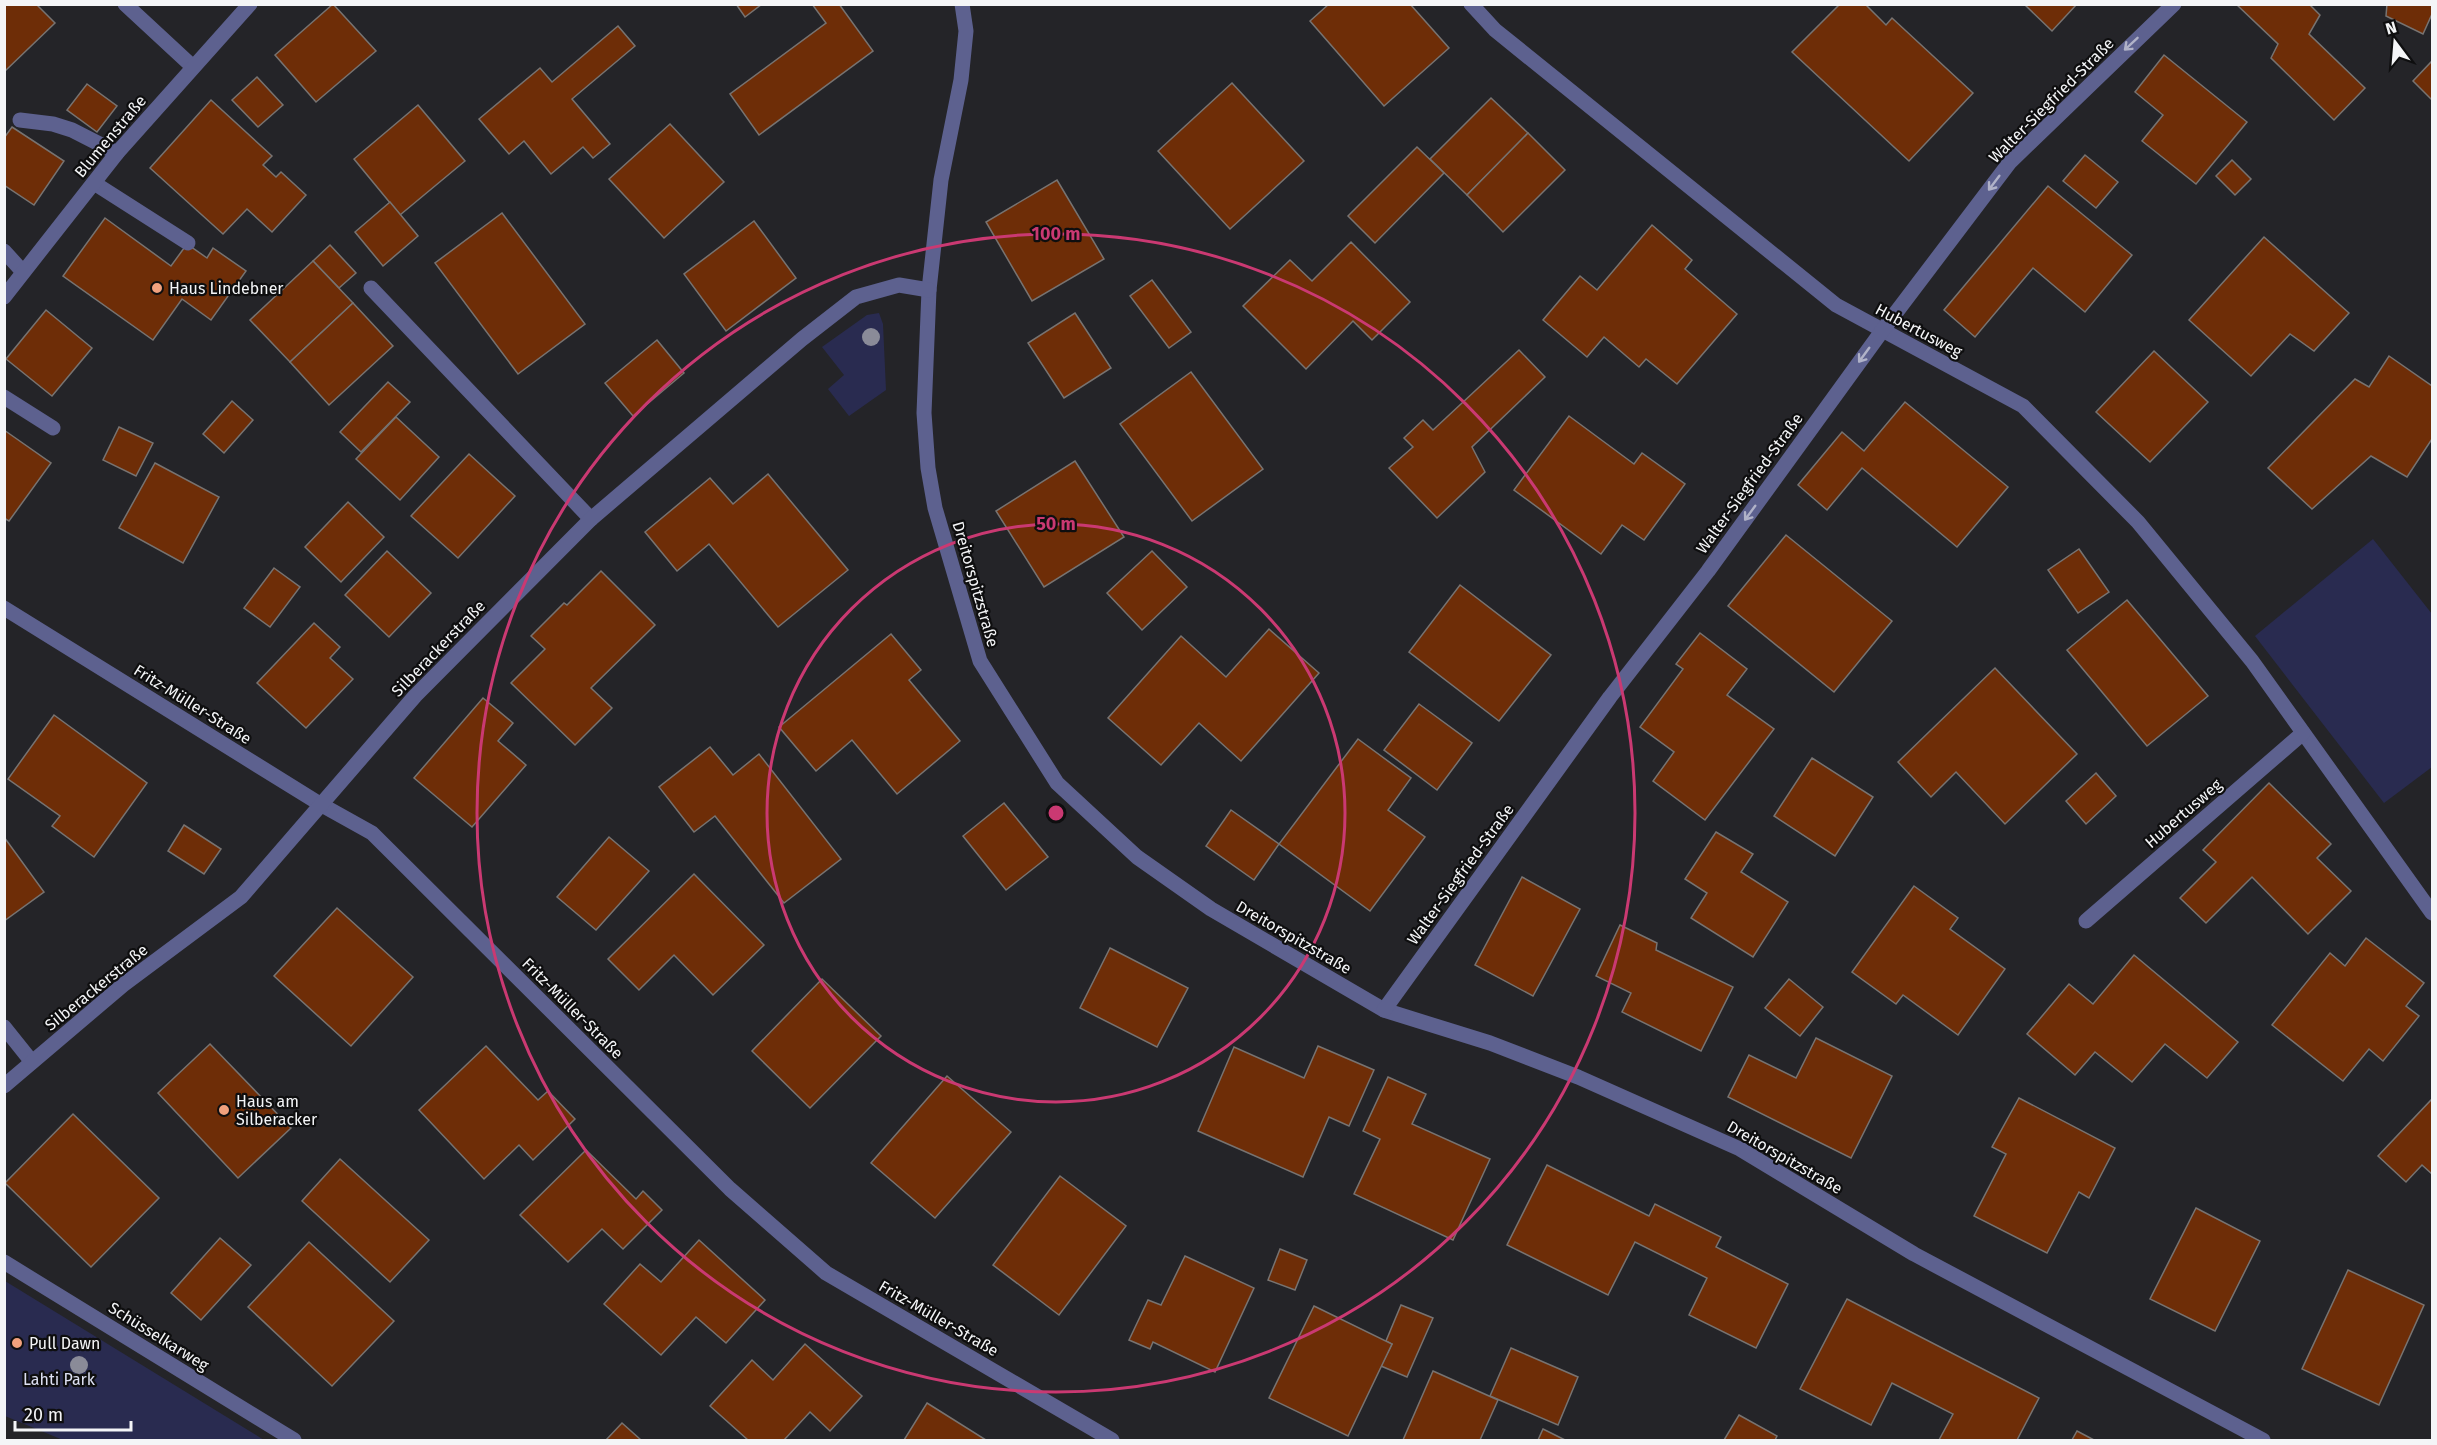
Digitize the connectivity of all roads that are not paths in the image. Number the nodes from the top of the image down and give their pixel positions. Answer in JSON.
{"nodes":[{"id":1,"x":125,"y":4,"type":"edge"},
{"id":2,"x":250,"y":4,"type":"edge"},
{"id":3,"x":1471,"y":4,"type":"edge"},
{"id":4,"x":2174,"y":4,"type":"edge"},
{"id":5,"x":965,"y":8,"type":"edge"},
{"id":6,"x":193,"y":68,"type":"junction"},
{"id":7,"x":20,"y":120,"type":"dead end"},
{"id":8,"x":117,"y":153,"type":"junction"},
{"id":9,"x":94,"y":183,"type":"junction"},
{"id":10,"x":188,"y":243,"type":"dead end"},
{"id":11,"x":4,"y":252,"type":"edge"},
{"id":12,"x":23,"y":272,"type":"junction"},
{"id":13,"x":370,"y":288,"type":"dead end"},
{"id":14,"x":929,"y":290,"type":"junction"},
{"id":15,"x":4,"y":297,"type":"edge"},
{"id":16,"x":1882,"y":331,"type":"junction"},
{"id":17,"x":4,"y":397,"type":"edge"},
{"id":18,"x":53,"y":428,"type":"dead end"},
{"id":19,"x":591,"y":519,"type":"junction"},
{"id":20,"x":4,"y":608,"type":"edge"},
{"id":21,"x":2303,"y":733,"type":"junction"},
{"id":22,"x":320,"y":804,"type":"junction"},
{"id":23,"x":2433,"y":913,"type":"edge"},
{"id":24,"x":2086,"y":921,"type":"dead end"},
{"id":25,"x":1384,"y":1010,"type":"junction"},
{"id":26,"x":4,"y":1027,"type":"edge"},
{"id":27,"x":32,"y":1062,"type":"junction"},
{"id":28,"x":4,"y":1086,"type":"edge"},
{"id":29,"x":4,"y":1262,"type":"edge"},
{"id":30,"x":294,"y":1440,"type":"edge"},
{"id":31,"x":1112,"y":1440,"type":"edge"},
{"id":32,"x":2263,"y":1440,"type":"edge"}],
"edges":[{"from":1,"to":6,"type":"street"},
{"from":2,"to":6,"type":"street","name":"Blumenstraße"},
{"from":3,"to":16,"type":"street","name":"Hubertusweg"},
{"from":4,"to":16,"type":"street","name":"Walter-Siegfried-Straße","one_way":true},
{"from":5,"to":14,"type":"street","name":"Dreitorspitzstraße"},
{"from":6,"to":8,"type":"street","name":"Blumenstraße"},
{"from":7,"to":8,"type":"street"},
{"from":8,"to":9,"type":"street","name":"Blumenstraße"},
{"from":9,"to":10,"type":"street"},
{"from":9,"to":12,"type":"street","name":"Blumenstraße"},
{"from":11,"to":12,"type":"street"},
{"from":12,"to":15,"type":"street","name":"Blumenstraße"},
{"from":13,"to":19,"type":"street"},
{"from":14,"to":19,"type":"street","name":"Silberackerstraße"},
{"from":14,"to":25,"type":"street","name":"Dreitorspitzstraße"},
{"from":16,"to":21,"type":"street","name":"Hubertusweg"},
{"from":16,"to":25,"type":"street","name":"Walter-Siegfried-Straße","one_way":true},
{"from":17,"to":18,"type":"street"},
{"from":19,"to":22,"type":"street","name":"Silberackerstraße"},
{"from":20,"to":22,"type":"street","name":"Fritz-Müller-Straße"},
{"from":21,"to":23,"type":"street","name":"Hubertusweg"},
{"from":21,"to":24,"type":"street","name":"Hubertusweg"},
{"from":22,"to":27,"type":"street","name":"Silberackerstraße"},
{"from":22,"to":31,"type":"street","name":"Fritz-Müller-Straße"},
{"from":25,"to":32,"type":"street","name":"Dreitorspitzstraße"},
{"from":26,"to":27,"type":"street"},
{"from":27,"to":28,"type":"street","name":"Silberackerstraße"},
{"from":29,"to":30,"type":"street","name":"Schüsselkarweg"}]}
